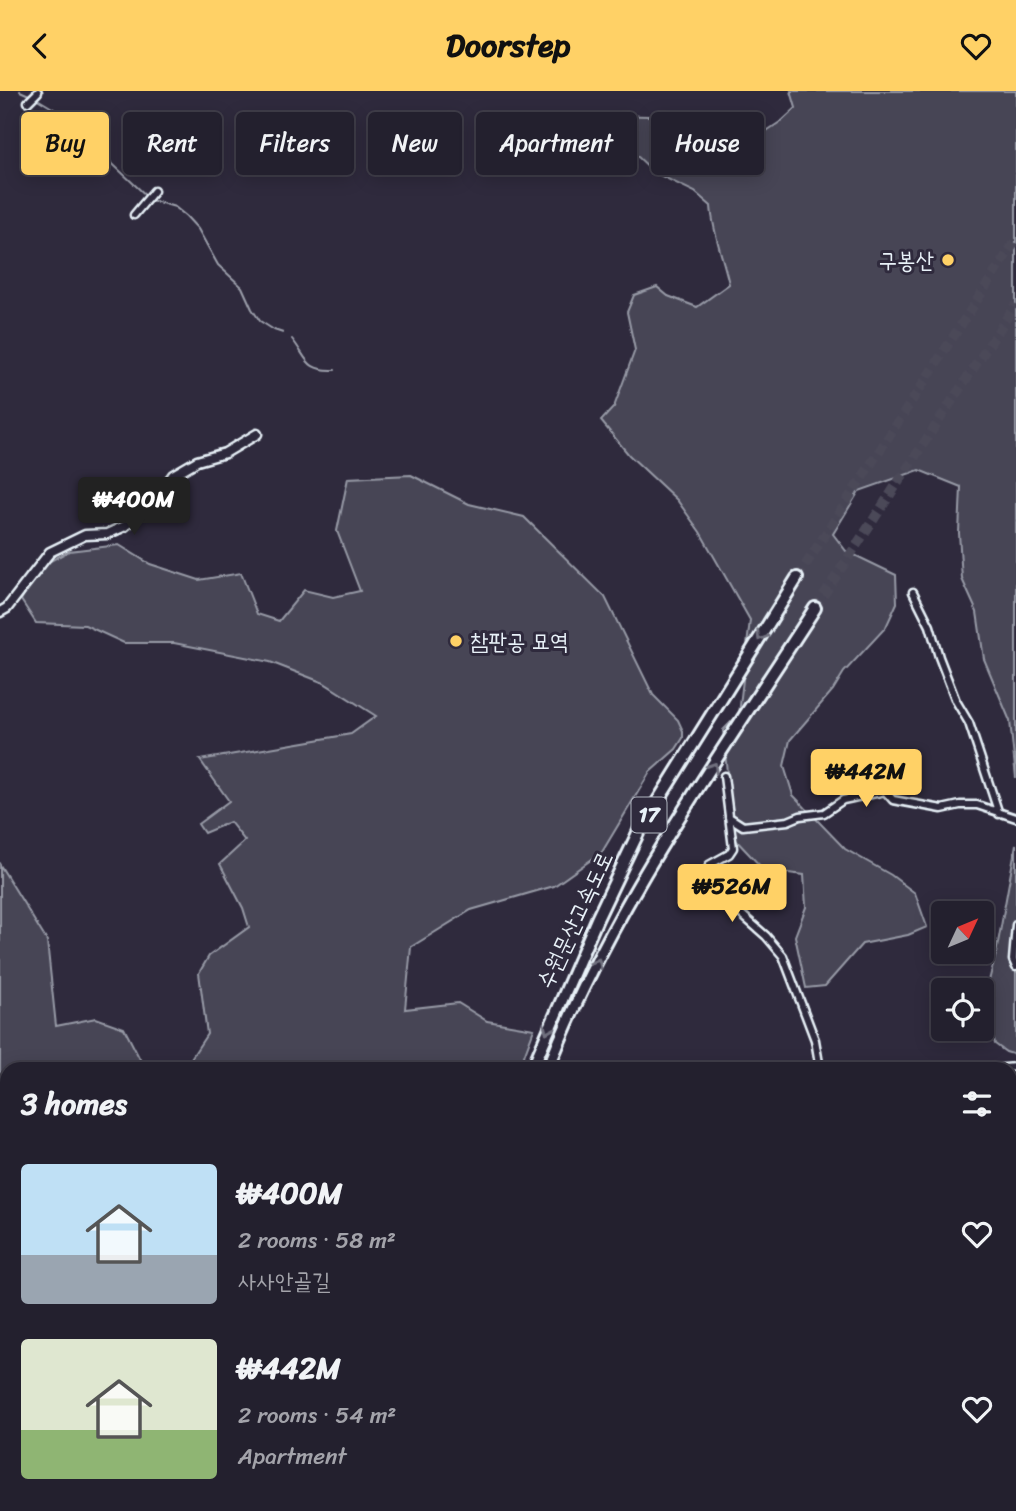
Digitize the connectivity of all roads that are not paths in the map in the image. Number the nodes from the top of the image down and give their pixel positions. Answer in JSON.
{"nodes":[{"id":1,"x":38,"y":92,"type":"edge"},
{"id":2,"x":29,"y":102,"type":"dead end"},
{"id":3,"x":154,"y":191,"type":"dead end"},
{"id":4,"x":134,"y":215,"type":"dead end"},
{"id":5,"x":257,"y":434,"type":"dead end"},
{"id":6,"x":797,"y":579,"type":"tunnel mouth"},
{"id":7,"x":913,"y":592,"type":"dead end"},
{"id":8,"x":815,"y":608,"type":"tunnel mouth"},
{"id":9,"x":0,"y":612,"type":"edge"},
{"id":10,"x":724,"y":776,"type":"dead end"},
{"id":11,"x":999,"y":814,"type":"junction"},
{"id":12,"x":729,"y":817,"type":"junction"},
{"id":13,"x":1016,"y":818,"type":"edge"},
{"id":14,"x":1016,"y":925,"type":"edge"},
{"id":15,"x":1016,"y":967,"type":"edge"},
{"id":16,"x":535,"y":1062,"type":"edge"},
{"id":17,"x":551,"y":1062,"type":"edge"},
{"id":18,"x":819,"y":1062,"type":"edge"}],
"edges":[{"from":1,"to":2,"type":"street"},
{"from":3,"to":4,"type":"street"},
{"from":5,"to":9,"type":"street"},
{"from":6,"to":16,"type":"highway","name":"수원문산고속도로","number":"17","one_way":true},
{"from":7,"to":11,"type":"street"},
{"from":17,"to":8,"type":"highway","name":"수원문산고속도로","number":"17","one_way":true},
{"from":10,"to":12,"type":"street"},
{"from":11,"to":12,"type":"street"},
{"from":11,"to":13,"type":"street"},
{"from":12,"to":18,"type":"street"},
{"from":14,"to":15,"type":"street"}]}
